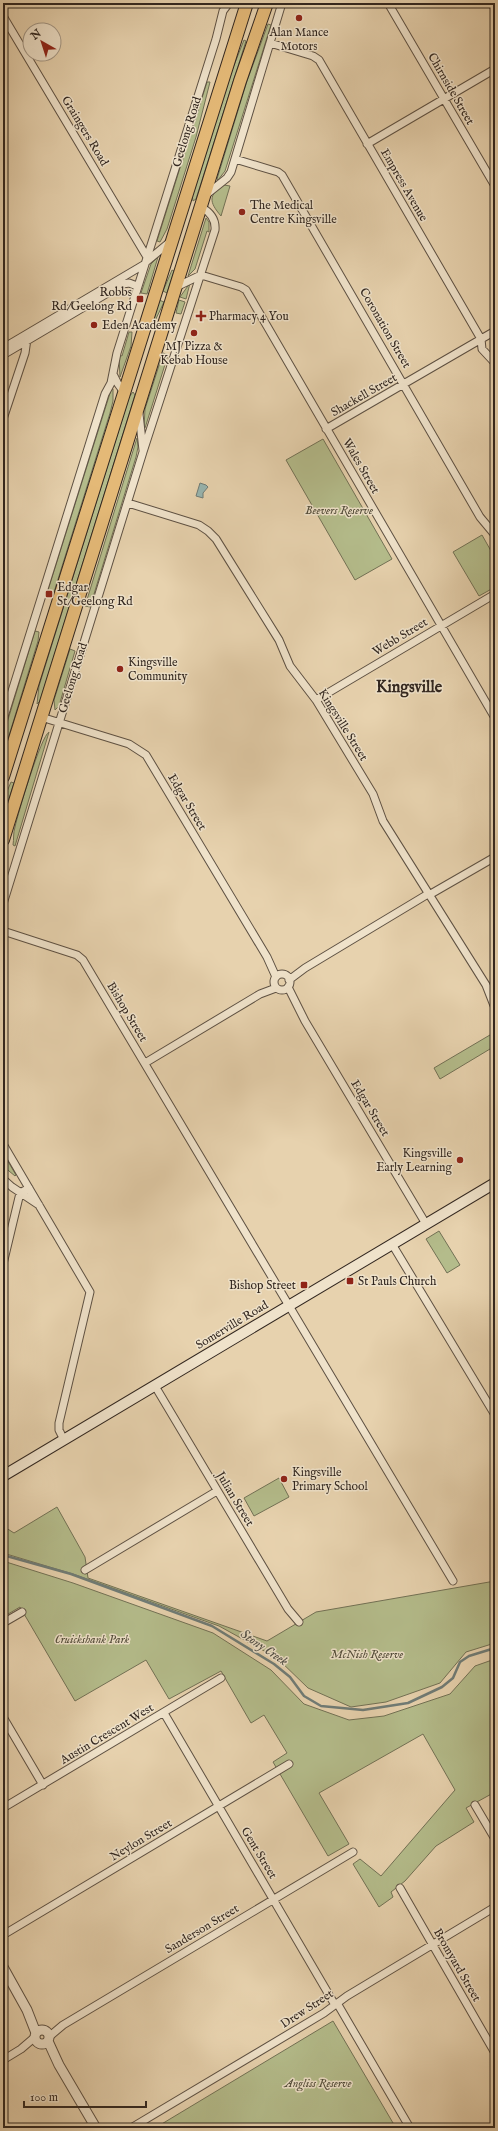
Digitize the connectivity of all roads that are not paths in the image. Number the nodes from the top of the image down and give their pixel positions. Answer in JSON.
{"nodes":[{"id":1,"x":229,"y":3,"type":"edge"},
{"id":2,"x":247,"y":3,"type":"edge"},
{"id":3,"x":267,"y":3,"type":"edge"},
{"id":4,"x":282,"y":3,"type":"edge"},
{"id":5,"x":388,"y":3,"type":"edge"},
{"id":6,"x":492,"y":3,"type":"edge"},
{"id":7,"x":495,"y":9,"type":"edge"},
{"id":8,"x":3,"y":16,"type":"edge"},
{"id":9,"x":270,"y":43,"type":"junction"},
{"id":10,"x":495,"y":69,"type":"edge"},
{"id":11,"x":444,"y":99,"type":"junction"},
{"id":12,"x":367,"y":144,"type":"junction"},
{"id":13,"x":235,"y":159,"type":"junction"},
{"id":14,"x":495,"y":186,"type":"edge"},
{"id":15,"x":203,"y":201,"type":"junction"},
{"id":16,"x":179,"y":215,"type":"junction"},
{"id":17,"x":171,"y":242,"type":"junction"},
{"id":18,"x":146,"y":261,"type":"junction"},
{"id":19,"x":201,"y":275,"type":"junction"},
{"id":20,"x":138,"y":286,"type":"junction"},
{"id":21,"x":176,"y":287,"type":"junction"},
{"id":22,"x":495,"y":331,"type":"edge"},
{"id":23,"x":26,"y":338,"type":"junction"},
{"id":24,"x":481,"y":339,"type":"junction"},
{"id":25,"x":16,"y":343,"type":"junction"},
{"id":26,"x":3,"y":348,"type":"edge"},
{"id":27,"x":3,"y":354,"type":"edge"},
{"id":28,"x":495,"y":363,"type":"edge"},
{"id":29,"x":20,"y":366,"type":"junction"},
{"id":30,"x":113,"y":372,"type":"junction"},
{"id":31,"x":147,"y":380,"type":"junction"},
{"id":32,"x":404,"y":384,"type":"junction"},
{"id":33,"x":123,"y":391,"type":"junction"},
{"id":34,"x":139,"y":406,"type":"junction"},
{"id":35,"x":3,"y":419,"type":"edge"},
{"id":36,"x":326,"y":429,"type":"junction"},
{"id":37,"x":143,"y":452,"type":"junction"},
{"id":38,"x":128,"y":503,"type":"junction"},
{"id":39,"x":495,"y":535,"type":"edge"},
{"id":40,"x":495,"y":594,"type":"edge"},
{"id":41,"x":441,"y":626,"type":"junction"},
{"id":42,"x":316,"y":700,"type":"junction"},
{"id":43,"x":23,"y":712,"type":"junction"},
{"id":44,"x":40,"y":717,"type":"junction"},
{"id":45,"x":495,"y":718,"type":"edge"},
{"id":46,"x":3,"y":720,"type":"edge"},
{"id":47,"x":59,"y":723,"type":"junction"},
{"id":48,"x":3,"y":777,"type":"edge"},
{"id":49,"x":3,"y":840,"type":"edge"},
{"id":50,"x":495,"y":857,"type":"edge"},
{"id":51,"x":429,"y":894,"type":"junction"},
{"id":52,"x":3,"y":904,"type":"edge"},
{"id":53,"x":3,"y":931,"type":"edge"},
{"id":54,"x":282,"y":982,"type":"junction"},
{"id":55,"x":495,"y":1008,"type":"edge"},
{"id":56,"x":145,"y":1063,"type":"junction"},
{"id":57,"x":3,"y":1144,"type":"edge"},
{"id":58,"x":3,"y":1179,"type":"edge"},
{"id":59,"x":494,"y":1186,"type":"edge"},
{"id":60,"x":29,"y":1188,"type":"junction"},
{"id":61,"x":20,"y":1193,"type":"junction"},
{"id":62,"x":41,"y":1207,"type":"junction"},
{"id":63,"x":426,"y":1224,"type":"junction"},
{"id":64,"x":392,"y":1244,"type":"junction"},
{"id":65,"x":3,"y":1264,"type":"edge"},
{"id":66,"x":289,"y":1306,"type":"junction"},
{"id":67,"x":155,"y":1386,"type":"junction"},
{"id":68,"x":495,"y":1416,"type":"edge"},
{"id":69,"x":64,"y":1440,"type":"junction"},
{"id":70,"x":3,"y":1476,"type":"edge"},
{"id":71,"x":217,"y":1491,"type":"junction"},
{"id":72,"x":85,"y":1570,"type":"dead end"},
{"id":73,"x":452,"y":1581,"type":"dead end"},
{"id":74,"x":22,"y":1612,"type":"dead end"},
{"id":75,"x":299,"y":1622,"type":"dead end"},
{"id":76,"x":3,"y":1623,"type":"edge"},
{"id":77,"x":221,"y":1678,"type":"dead end"},
{"id":78,"x":164,"y":1713,"type":"junction"},
{"id":79,"x":3,"y":1717,"type":"edge"},
{"id":80,"x":289,"y":1764,"type":"dead end"},
{"id":81,"x":43,"y":1785,"type":"junction"},
{"id":82,"x":475,"y":1805,"type":"dead end"},
{"id":83,"x":218,"y":1806,"type":"junction"},
{"id":84,"x":3,"y":1808,"type":"edge"},
{"id":85,"x":495,"y":1839,"type":"edge"},
{"id":86,"x":353,"y":1852,"type":"dead end"},
{"id":87,"x":400,"y":1888,"type":"dead end"},
{"id":88,"x":274,"y":1899,"type":"junction"},
{"id":89,"x":495,"y":1907,"type":"edge"},
{"id":90,"x":3,"y":1935,"type":"edge"},
{"id":91,"x":432,"y":1945,"type":"junction"},
{"id":92,"x":3,"y":1968,"type":"edge"},
{"id":93,"x":336,"y":2004,"type":"junction"},
{"id":94,"x":42,"y":2037,"type":"junction"},
{"id":95,"x":495,"y":2053,"type":"edge"},
{"id":96,"x":3,"y":2060,"type":"edge"},
{"id":97,"x":96,"y":2128,"type":"edge"},
{"id":98,"x":131,"y":2128,"type":"edge"},
{"id":99,"x":410,"y":2128,"type":"edge"}],
"edges":[{"from":1,"to":18,"type":"street","name":"Geelong Road"},
{"from":2,"to":16,"type":"highway","name":"Geelong Road"},
{"from":3,"to":15,"type":"highway","name":"Geelong Road"},
{"from":4,"to":9,"type":"street"},
{"from":5,"to":11,"type":"street","name":"Chirnside Street"},
{"from":6,"to":7,"type":"street"},
{"from":8,"to":18,"type":"street","name":"Graingers Road"},
{"from":9,"to":12,"type":"street","name":"Empress Avenue"},
{"from":9,"to":13,"type":"street"},
{"from":10,"to":11,"type":"street"},
{"from":11,"to":12,"type":"street"},
{"from":11,"to":14,"type":"street","name":"Chirnside Street"},
{"from":12,"to":24,"type":"street","name":"Empress Avenue"},
{"from":13,"to":15,"type":"street"},
{"from":13,"to":32,"type":"street","name":"Coronation Street"},
{"from":15,"to":16,"type":"highway"},
{"from":15,"to":19,"type":"street","name":"Geelong Road"},
{"from":15,"to":21,"type":"highway","name":"Geelong Road"},
{"from":16,"to":17,"type":"highway","name":"Geelong Road"},
{"from":17,"to":18,"type":"street"},
{"from":17,"to":33,"type":"highway","name":"Geelong Road"},
{"from":18,"to":20,"type":"street","name":"Geelong Road"},
{"from":18,"to":23,"type":"street"},
{"from":19,"to":21,"type":"street"},
{"from":19,"to":36,"type":"street","name":"Wales Street"},
{"from":19,"to":37,"type":"street","name":"Geelong Road"},
{"from":20,"to":23,"type":"street"},
{"from":20,"to":30,"type":"street","name":"Geelong Road"},
{"from":21,"to":31,"type":"highway","name":"Geelong Road"},
{"from":22,"to":24,"type":"street","name":"Shackell Street"},
{"from":23,"to":25,"type":"street"},
{"from":23,"to":29,"type":"street"},
{"from":24,"to":28,"type":"street","name":"Empress Avenue"},
{"from":24,"to":32,"type":"street","name":"Shackell Street"},
{"from":25,"to":26,"type":"street"},
{"from":25,"to":27,"type":"street"},
{"from":25,"to":29,"type":"street"},
{"from":29,"to":35,"type":"street"},
{"from":30,"to":33,"type":"street"},
{"from":30,"to":46,"type":"street","name":"Geelong Road"},
{"from":31,"to":33,"type":"highway"},
{"from":31,"to":34,"type":"highway","name":"Geelong Road"},
{"from":32,"to":36,"type":"street","name":"Shackell Street"},
{"from":32,"to":39,"type":"street","name":"Coronation Street"},
{"from":33,"to":43,"type":"highway","name":"Geelong Road"},
{"from":34,"to":37,"type":"street","name":"Geelong Road"},
{"from":34,"to":44,"type":"highway","name":"Geelong Road"},
{"from":36,"to":41,"type":"street","name":"Wales Street"},
{"from":37,"to":38,"type":"street","name":"Geelong Road"},
{"from":38,"to":42,"type":"street","name":"Kingsville Street"},
{"from":38,"to":47,"type":"street","name":"Geelong Road"},
{"from":40,"to":41,"type":"street","name":"Webb Street"},
{"from":41,"to":42,"type":"street","name":"Webb Street"},
{"from":41,"to":45,"type":"street","name":"Wales Street"},
{"from":42,"to":51,"type":"street","name":"Kingsville Street"},
{"from":43,"to":44,"type":"highway"},
{"from":43,"to":48,"type":"highway","name":"Geelong Road"},
{"from":44,"to":47,"type":"street","name":"Edgar Street"},
{"from":44,"to":49,"type":"highway","name":"Geelong Road"},
{"from":47,"to":52,"type":"street","name":"Geelong Road"},
{"from":47,"to":54,"type":"street","name":"Edgar Street"},
{"from":50,"to":51,"type":"street"},
{"from":51,"to":54,"type":"street"},
{"from":51,"to":55,"type":"street","name":"Kingsville Street"},
{"from":53,"to":56,"type":"street","name":"Bishop Street"},
{"from":54,"to":56,"type":"street"},
{"from":54,"to":63,"type":"street","name":"Edgar Street"},
{"from":56,"to":66,"type":"street","name":"Bishop Street"},
{"from":57,"to":60,"type":"street"},
{"from":58,"to":61,"type":"street"},
{"from":59,"to":63,"type":"main road","name":"Somerville Road"},
{"from":60,"to":61,"type":"street"},
{"from":60,"to":62,"type":"street"},
{"from":61,"to":62,"type":"street"},
{"from":61,"to":65,"type":"street"},
{"from":62,"to":69,"type":"street"},
{"from":63,"to":64,"type":"main road","name":"Somerville Road"},
{"from":64,"to":66,"type":"main road","name":"Somerville Road"},
{"from":64,"to":68,"type":"street"},
{"from":66,"to":67,"type":"main road","name":"Somerville Road"},
{"from":66,"to":73,"type":"street","name":"Bishop Street"},
{"from":67,"to":69,"type":"main road","name":"Somerville Road"},
{"from":67,"to":71,"type":"street","name":"Julian Street"},
{"from":69,"to":70,"type":"main road","name":"Somerville Road"},
{"from":71,"to":72,"type":"street"},
{"from":71,"to":75,"type":"street","name":"Julian Street"},
{"from":74,"to":76,"type":"street"},
{"from":77,"to":78,"type":"street","name":"Austin Crescent West"},
{"from":78,"to":81,"type":"street","name":"Austin Crescent West"},
{"from":78,"to":83,"type":"street","name":"Gent Street"},
{"from":79,"to":81,"type":"street"},
{"from":80,"to":83,"type":"street","name":"Neylon Street"},
{"from":81,"to":84,"type":"street","name":"Austin Crescent West"},
{"from":82,"to":85,"type":"street"},
{"from":83,"to":88,"type":"street","name":"Gent Street"},
{"from":83,"to":90,"type":"street","name":"Neylon Street"},
{"from":86,"to":88,"type":"street","name":"Sanderson Street"},
{"from":87,"to":91,"type":"street","name":"Bromyard Street"},
{"from":88,"to":93,"type":"street","name":"Gent Street"},
{"from":88,"to":94,"type":"street","name":"Sanderson Street"},
{"from":89,"to":91,"type":"street","name":"Drew Street"},
{"from":91,"to":93,"type":"street","name":"Drew Street"},
{"from":91,"to":95,"type":"street","name":"Bromyard Street"},
{"from":92,"to":94,"type":"street"},
{"from":93,"to":98,"type":"street","name":"Drew Street"},
{"from":93,"to":99,"type":"street","name":"Gent Street"},
{"from":94,"to":96,"type":"street","name":"Sanderson Street"},
{"from":94,"to":97,"type":"street"}]}
